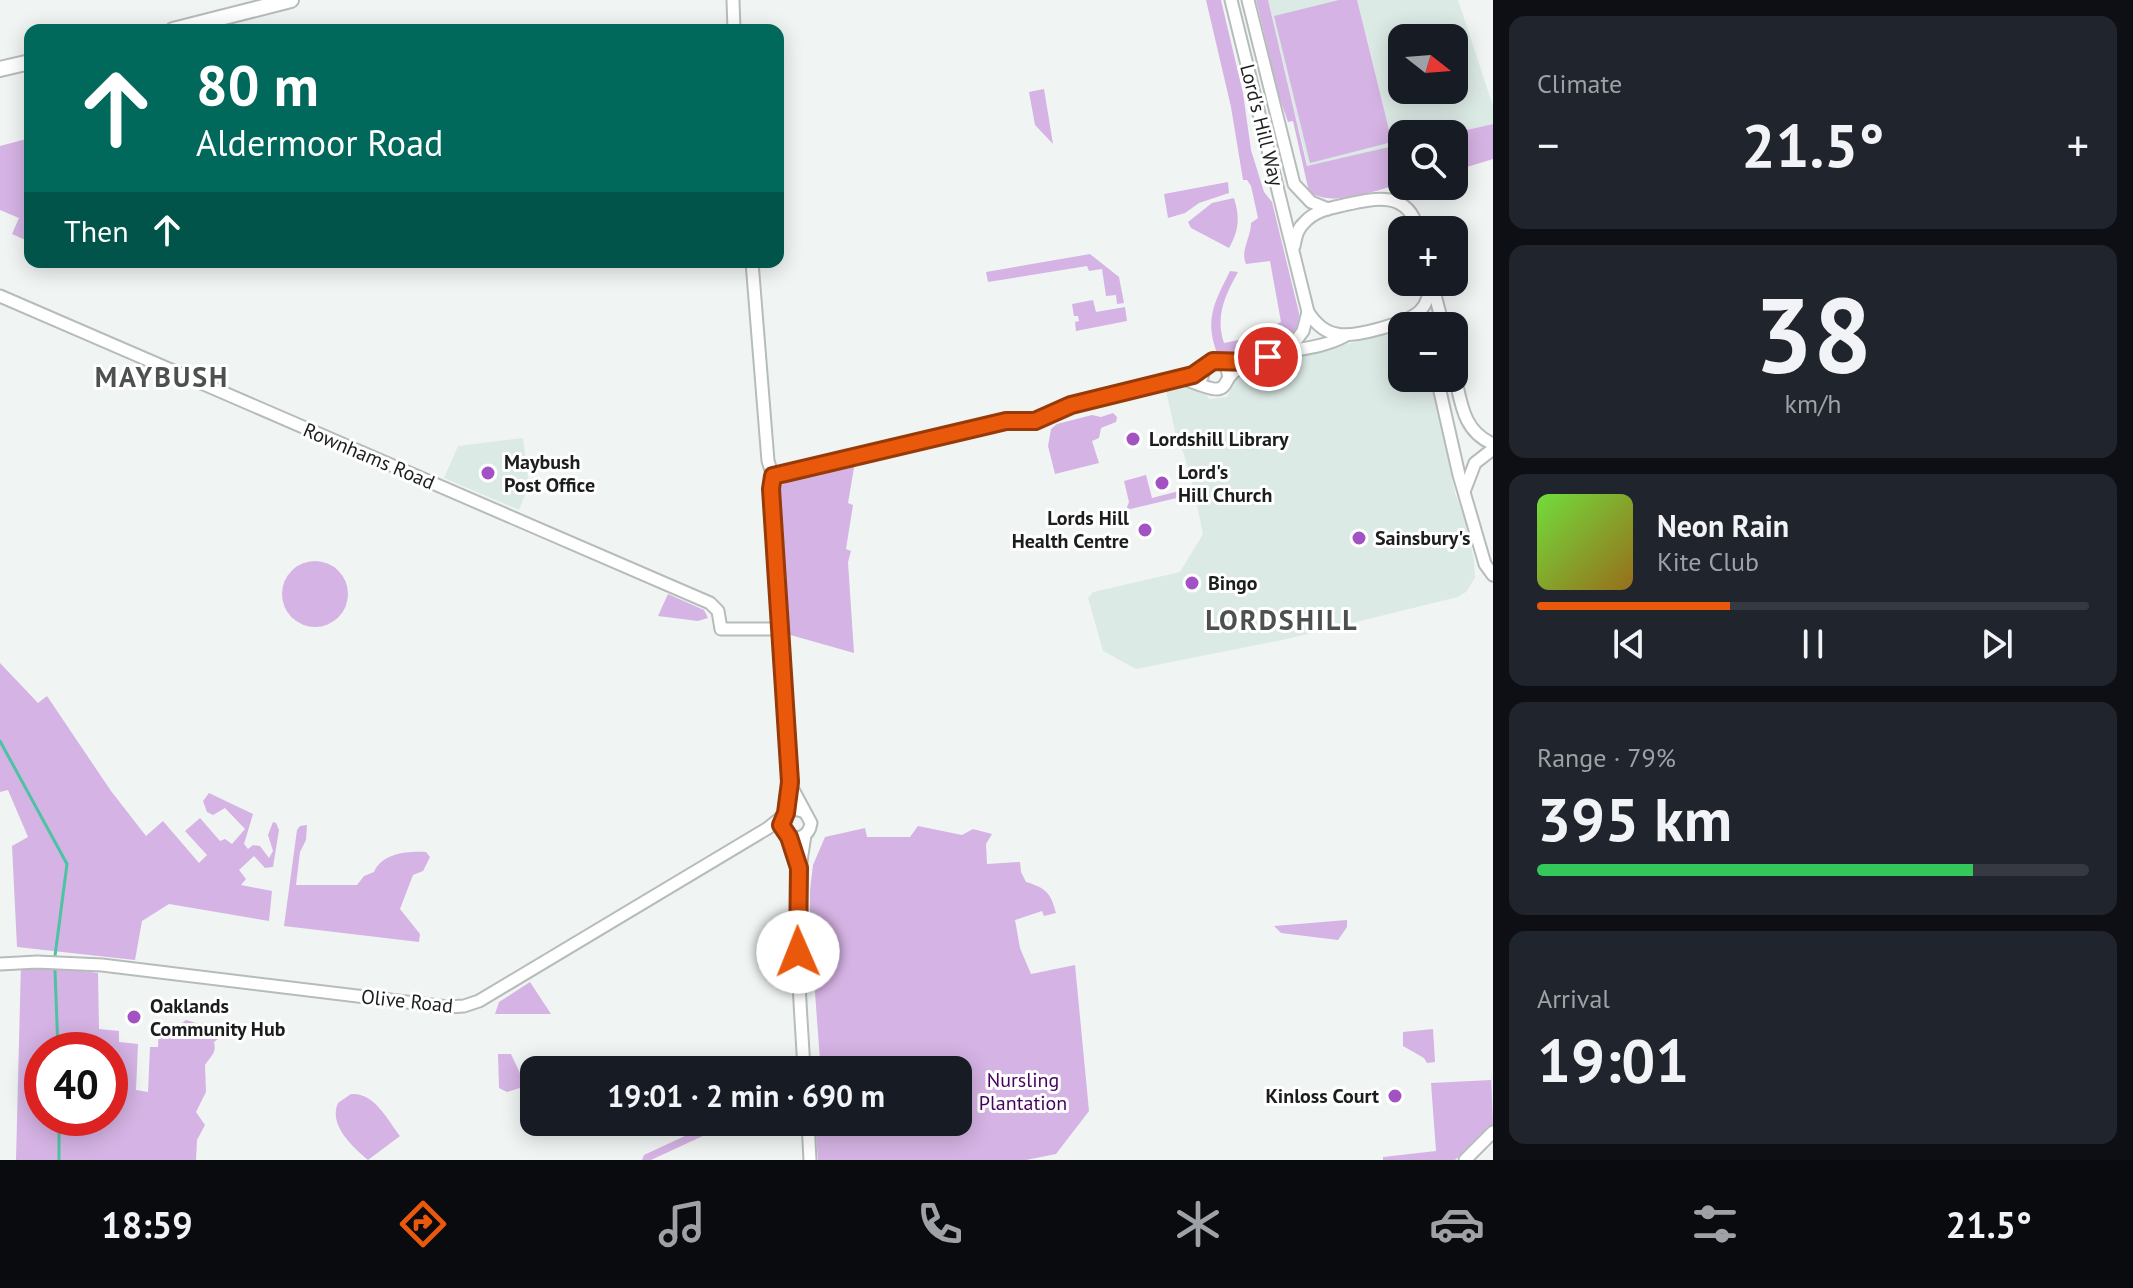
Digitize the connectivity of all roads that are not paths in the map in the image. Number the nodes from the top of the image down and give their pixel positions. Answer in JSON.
{"nodes":[{"id":1,"x":291,"y":0,"type":"edge"},
{"id":2,"x":733,"y":0,"type":"edge"},
{"id":3,"x":1231,"y":0,"type":"edge"},
{"id":4,"x":1248,"y":0,"type":"edge"},
{"id":5,"x":197,"y":24,"type":"edge"},
{"id":6,"x":734,"y":24,"type":"edge"},
{"id":7,"x":24,"y":63,"type":"edge"},
{"id":8,"x":0,"y":69,"type":"edge"},
{"id":9,"x":1328,"y":209,"type":"junction"},
{"id":10,"x":1412,"y":216,"type":"edge"},
{"id":11,"x":1293,"y":251,"type":"junction"},
{"id":12,"x":752,"y":268,"type":"edge"},
{"id":13,"x":0,"y":296,"type":"edge"},
{"id":14,"x":1308,"y":312,"type":"junction"},
{"id":15,"x":1388,"y":326,"type":"edge"},
{"id":16,"x":1346,"y":335,"type":"junction"},
{"id":17,"x":1289,"y":350,"type":"junction"},
{"id":18,"x":1251,"y":362,"type":"junction"},
{"id":19,"x":1222,"y":363,"type":"junction"},
{"id":20,"x":1202,"y":371,"type":"junction"},
{"id":21,"x":1229,"y":377,"type":"junction"},
{"id":22,"x":1182,"y":378,"type":"junction"},
{"id":23,"x":1205,"y":384,"type":"junction"},
{"id":24,"x":1440,"y":392,"type":"edge"},
{"id":25,"x":1459,"y":392,"type":"edge"},
{"id":26,"x":1493,"y":447,"type":"edge"},
{"id":27,"x":773,"y":476,"type":"junction"},
{"id":28,"x":1465,"y":490,"type":"junction"},
{"id":29,"x":1493,"y":575,"type":"edge"},
{"id":30,"x":779,"y":629,"type":"junction"},
{"id":31,"x":790,"y":782,"type":"junction"},
{"id":32,"x":805,"y":812,"type":"junction"},
{"id":33,"x":785,"y":814,"type":"junction"},
{"id":34,"x":768,"y":828,"type":"junction"},
{"id":35,"x":787,"y":835,"type":"junction"},
{"id":36,"x":805,"y":835,"type":"junction"},
{"id":37,"x":799,"y":868,"type":"junction"},
{"id":38,"x":0,"y":964,"type":"edge"},
{"id":39,"x":803,"y":1056,"type":"edge"},
{"id":40,"x":1493,"y":1132,"type":"edge"},
{"id":41,"x":809,"y":1136,"type":"edge"},
{"id":42,"x":810,"y":1160,"type":"edge"},
{"id":43,"x":1465,"y":1160,"type":"edge"}],
"edges":[{"from":1,"to":5,"type":"main road"},
{"from":2,"to":6,"type":"street"},
{"from":3,"to":11,"type":"street","name":"Lord's Hill Way"},
{"from":4,"to":9,"type":"street","name":"Lord's Hill Way"},
{"from":7,"to":8,"type":"main road"},
{"from":9,"to":10,"type":"street"},
{"from":9,"to":11,"type":"street"},
{"from":11,"to":14,"type":"street","name":"Lord's Hill Way"},
{"from":12,"to":27,"type":"street"},
{"from":13,"to":30,"type":"street","name":"Rownhams Road"},
{"from":14,"to":16,"type":"street"},
{"from":14,"to":17,"type":"street"},
{"from":15,"to":16,"type":"street"},
{"from":16,"to":17,"type":"street"},
{"from":17,"to":18,"type":"street"},
{"from":18,"to":19,"type":"street"},
{"from":18,"to":21,"type":"street"},
{"from":19,"to":20,"type":"street"},
{"from":19,"to":21,"type":"street"},
{"from":20,"to":22,"type":"street"},
{"from":20,"to":23,"type":"street"},
{"from":21,"to":23,"type":"street"},
{"from":22,"to":23,"type":"street"},
{"from":22,"to":27,"type":"street"},
{"from":24,"to":28,"type":"street"},
{"from":25,"to":26,"type":"street"},
{"from":26,"to":28,"type":"street"},
{"from":27,"to":30,"type":"street"},
{"from":28,"to":29,"type":"street"},
{"from":30,"to":31,"type":"street"},
{"from":31,"to":32,"type":"street"},
{"from":31,"to":33,"type":"street"},
{"from":32,"to":33,"type":"street"},
{"from":32,"to":36,"type":"street"},
{"from":33,"to":34,"type":"street","name":"Olive Road"},
{"from":33,"to":35,"type":"street"},
{"from":34,"to":35,"type":"street"},
{"from":34,"to":38,"type":"street","name":"Olive Road"},
{"from":35,"to":36,"type":"street"},
{"from":35,"to":37,"type":"street"},
{"from":36,"to":37,"type":"street"},
{"from":37,"to":39,"type":"street"},
{"from":40,"to":43,"type":"street"},
{"from":41,"to":42,"type":"street"}]}
